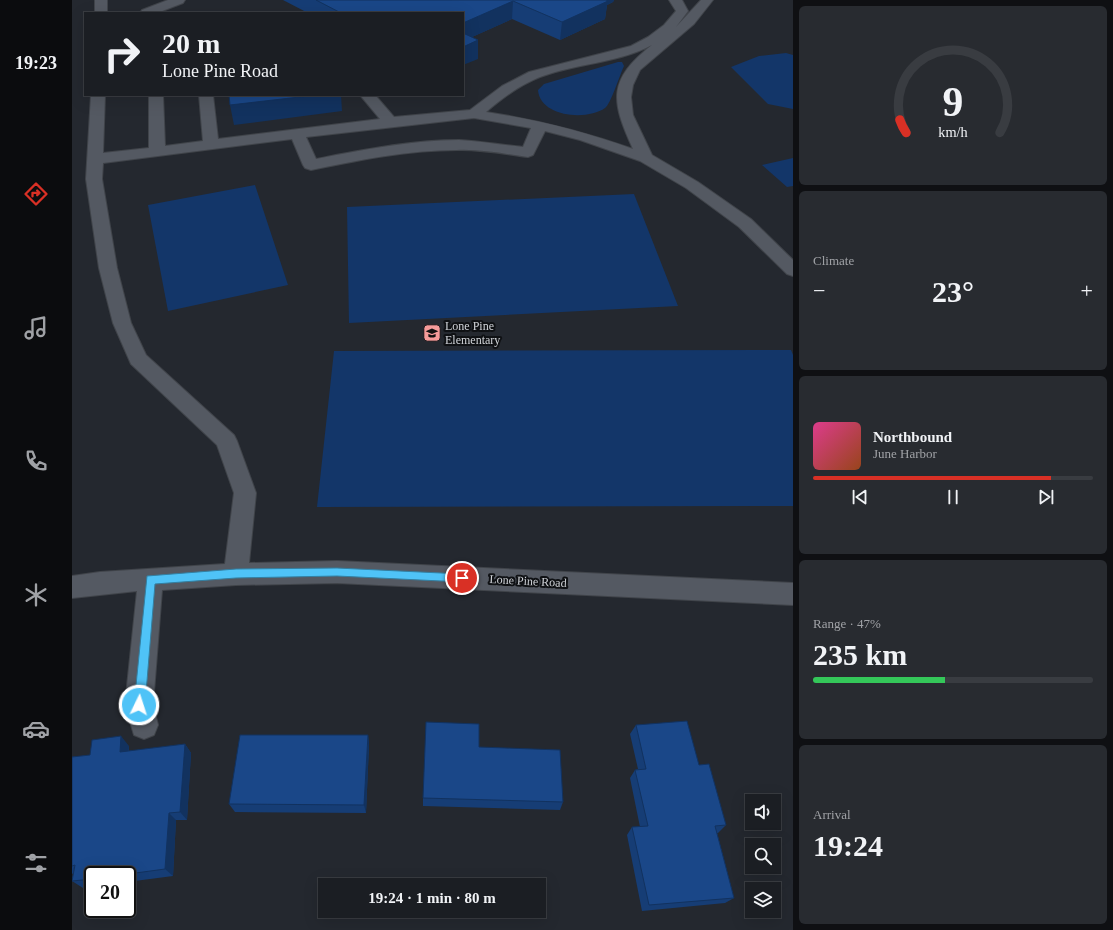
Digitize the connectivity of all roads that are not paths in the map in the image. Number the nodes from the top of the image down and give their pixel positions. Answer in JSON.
{"nodes":[{"id":1,"x":101,"y":0,"type":"edge"},
{"id":2,"x":179,"y":0,"type":"edge"},
{"id":3,"x":674,"y":0,"type":"edge"},
{"id":4,"x":707,"y":0,"type":"edge"},
{"id":5,"x":101,"y":12,"type":"edge"},
{"id":6,"x":149,"y":12,"type":"edge"},
{"id":7,"x":98,"y":96,"type":"edge"},
{"id":8,"x":156,"y":96,"type":"edge"},
{"id":9,"x":206,"y":96,"type":"edge"},
{"id":10,"x":368,"y":96,"type":"edge"},
{"id":11,"x":474,"y":114,"type":"junction"},
{"id":12,"x":390,"y":122,"type":"junction"},
{"id":13,"x":540,"y":125,"type":"junction"},
{"id":14,"x":297,"y":133,"type":"junction"},
{"id":15,"x":211,"y":144,"type":"junction"},
{"id":16,"x":157,"y":151,"type":"junction"},
{"id":17,"x":96,"y":158,"type":"junction"},
{"id":18,"x":645,"y":158,"type":"junction"},
{"id":19,"x":793,"y":270,"type":"edge"},
{"id":20,"x":236,"y":574,"type":"junction"},
{"id":21,"x":150,"y":579,"type":"junction"},
{"id":22,"x":72,"y":587,"type":"edge"},
{"id":23,"x":793,"y":594,"type":"edge"},
{"id":24,"x":144,"y":725,"type":"dead end"}],
"edges":[{"from":1,"to":5,"type":"street"},
{"from":2,"to":6,"type":"street"},
{"from":3,"to":11,"type":"street"},
{"from":4,"to":18,"type":"street"},
{"from":7,"to":17,"type":"street"},
{"from":8,"to":16,"type":"street"},
{"from":9,"to":15,"type":"street"},
{"from":10,"to":12,"type":"street"},
{"from":11,"to":12,"type":"street"},
{"from":11,"to":13,"type":"street"},
{"from":12,"to":14,"type":"street"},
{"from":13,"to":14,"type":"street"},
{"from":13,"to":18,"type":"street"},
{"from":14,"to":15,"type":"street"},
{"from":15,"to":16,"type":"street"},
{"from":16,"to":17,"type":"street"},
{"from":17,"to":20,"type":"street"},
{"from":18,"to":19,"type":"street"},
{"from":20,"to":21,"type":"street","name":"Lone Pine Road"},
{"from":20,"to":23,"type":"street","name":"Lone Pine Road"},
{"from":21,"to":22,"type":"street","name":"Lone Pine Road"},
{"from":21,"to":24,"type":"street"}]}
